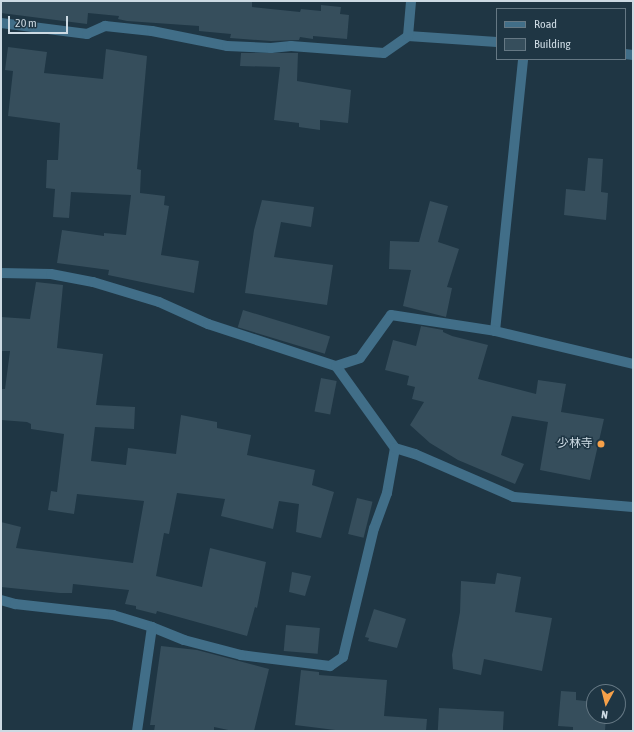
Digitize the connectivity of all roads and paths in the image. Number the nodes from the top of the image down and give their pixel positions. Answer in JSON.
{"nodes":[{"id":1,"x":411,"y":1,"type":"edge"},
{"id":2,"x":1,"y":24,"type":"edge"},
{"id":3,"x":408,"y":36,"type":"junction"},
{"id":4,"x":496,"y":42,"type":"edge"},
{"id":5,"x":523,"y":60,"type":"edge"},
{"id":6,"x":1,"y":272,"type":"edge"},
{"id":7,"x":495,"y":331,"type":"junction"},
{"id":8,"x":633,"y":364,"type":"edge"},
{"id":9,"x":336,"y":366,"type":"junction"},
{"id":10,"x":394,"y":448,"type":"junction"},
{"id":11,"x":633,"y":507,"type":"edge"},
{"id":12,"x":1,"y":600,"type":"edge"},
{"id":13,"x":152,"y":627,"type":"junction"},
{"id":14,"x":137,"y":731,"type":"edge"}],
"edges":[{"from":1,"to":3,"type":"street"},
{"from":2,"to":3,"type":"street"},
{"from":3,"to":4,"type":"street"},
{"from":5,"to":7,"type":"street"},
{"from":6,"to":9,"type":"street"},
{"from":7,"to":8,"type":"street"},
{"from":7,"to":9,"type":"street"},
{"from":9,"to":10,"type":"street"},
{"from":10,"to":11,"type":"street"},
{"from":10,"to":13,"type":"street"},
{"from":12,"to":13,"type":"street"},
{"from":13,"to":14,"type":"street"}]}
